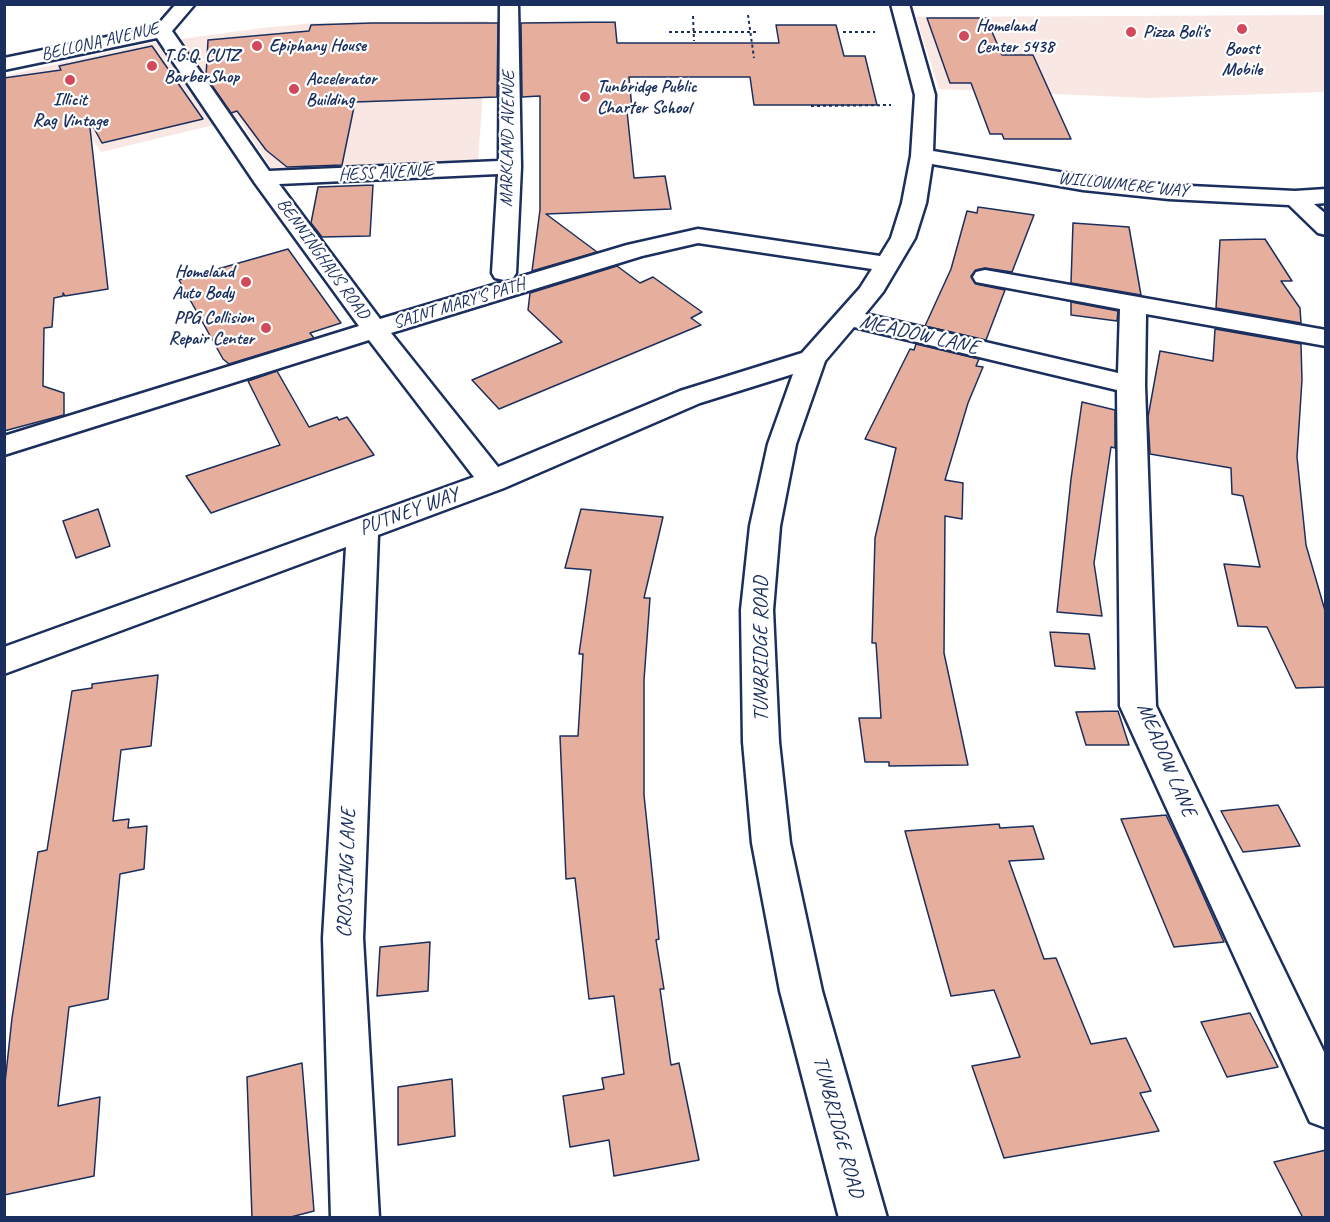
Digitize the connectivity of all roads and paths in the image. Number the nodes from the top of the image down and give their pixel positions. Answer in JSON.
{"nodes":[{"id":1,"x":186,"y":4,"type":"edge"},
{"id":2,"x":509,"y":4,"type":"edge"},
{"id":3,"x":900,"y":4,"type":"edge"},
{"id":4,"x":748,"y":15,"type":"dead end"},
{"id":5,"x":693,"y":16,"type":"dead end"},
{"id":6,"x":162,"y":31,"type":"junction"},
{"id":7,"x":669,"y":32,"type":"dead end"},
{"id":8,"x":694,"y":32,"type":"junction"},
{"id":9,"x":750,"y":32,"type":"junction"},
{"id":10,"x":758,"y":32,"type":"dead end"},
{"id":11,"x":843,"y":32,"type":"dead end"},
{"id":12,"x":877,"y":32,"type":"dead end"},
{"id":13,"x":694,"y":41,"type":"dead end"},
{"id":14,"x":754,"y":58,"type":"dead end"},
{"id":15,"x":4,"y":64,"type":"edge"},
{"id":16,"x":892,"y":105,"type":"dead end"},
{"id":17,"x":811,"y":106,"type":"dead end"},
{"id":18,"x":922,"y":156,"type":"junction"},
{"id":19,"x":510,"y":167,"type":"junction"},
{"id":20,"x":263,"y":178,"type":"junction"},
{"id":21,"x":1326,"y":196,"type":"edge"},
{"id":22,"x":1295,"y":198,"type":"junction"},
{"id":23,"x":1326,"y":228,"type":"edge"},
{"id":24,"x":887,"y":264,"type":"junction"},
{"id":25,"x":504,"y":273,"type":"dead end"},
{"id":26,"x":985,"y":277,"type":"dead end"},
{"id":27,"x":1133,"y":304,"type":"junction"},
{"id":28,"x":848,"y":318,"type":"junction"},
{"id":29,"x":375,"y":330,"type":"junction"},
{"id":30,"x":1326,"y":338,"type":"edge"},
{"id":31,"x":812,"y":359,"type":"junction"},
{"id":32,"x":1131,"y":384,"type":"junction"},
{"id":33,"x":4,"y":446,"type":"edge"},
{"id":34,"x":493,"y":481,"type":"junction"},
{"id":35,"x":363,"y":529,"type":"junction"},
{"id":36,"x":4,"y":661,"type":"edge"},
{"id":37,"x":1326,"y":1106,"type":"edge"},
{"id":38,"x":355,"y":1218,"type":"edge"},
{"id":39,"x":863,"y":1218,"type":"edge"}],
"edges":[{"from":1,"to":6,"type":"street","name":"BELLONA AVENUE"},
{"from":2,"to":19,"type":"street","name":"MARKLAND AVENUE"},
{"from":3,"to":18,"type":"street","name":"TUNBRIDGE ROAD"},
{"from":4,"to":9,"type":"path"},
{"from":5,"to":8,"type":"path"},
{"from":6,"to":15,"type":"street","name":"BELLONA AVENUE"},
{"from":6,"to":20,"type":"street","name":"BENNINGHAUS ROAD"},
{"from":7,"to":8,"type":"path"},
{"from":8,"to":9,"type":"path"},
{"from":8,"to":13,"type":"path"},
{"from":9,"to":10,"type":"path"},
{"from":9,"to":14,"type":"path"},
{"from":11,"to":12,"type":"path"},
{"from":16,"to":17,"type":"path"},
{"from":18,"to":22,"type":"street","name":"WILLOWMERE WAY"},
{"from":18,"to":24,"type":"street","name":"TUNBRIDGE ROAD"},
{"from":19,"to":20,"type":"street","name":"HESS AVENUE"},
{"from":19,"to":25,"type":"street","name":"MARKLAND AVENUE"},
{"from":20,"to":29,"type":"street","name":"BENNINGHAUS ROAD"},
{"from":21,"to":22,"type":"street","name":"WILLOWMERE WAY"},
{"from":22,"to":23,"type":"street"},
{"from":24,"to":28,"type":"street","name":"TUNBRIDGE ROAD"},
{"from":24,"to":29,"type":"street","name":"SAINT MARY'S PATH"},
{"from":26,"to":27,"type":"street"},
{"from":27,"to":30,"type":"street"},
{"from":27,"to":32,"type":"street","name":"MEADOW LANE"},
{"from":28,"to":31,"type":"street","name":"TUNBRIDGE ROAD"},
{"from":28,"to":32,"type":"street","name":"MEADOW LANE"},
{"from":29,"to":33,"type":"street","name":"SAINT MARY'S PATH"},
{"from":29,"to":34,"type":"street","name":"BENNINGHAUS ROAD"},
{"from":31,"to":34,"type":"street","name":"PUTNEY WAY"},
{"from":31,"to":39,"type":"street","name":"TUNBRIDGE ROAD"},
{"from":32,"to":37,"type":"street","name":"MEADOW LANE"},
{"from":34,"to":35,"type":"street","name":"PUTNEY WAY"},
{"from":35,"to":36,"type":"street","name":"PUTNEY WAY"},
{"from":35,"to":38,"type":"street","name":"CROSSING LANE"}]}
